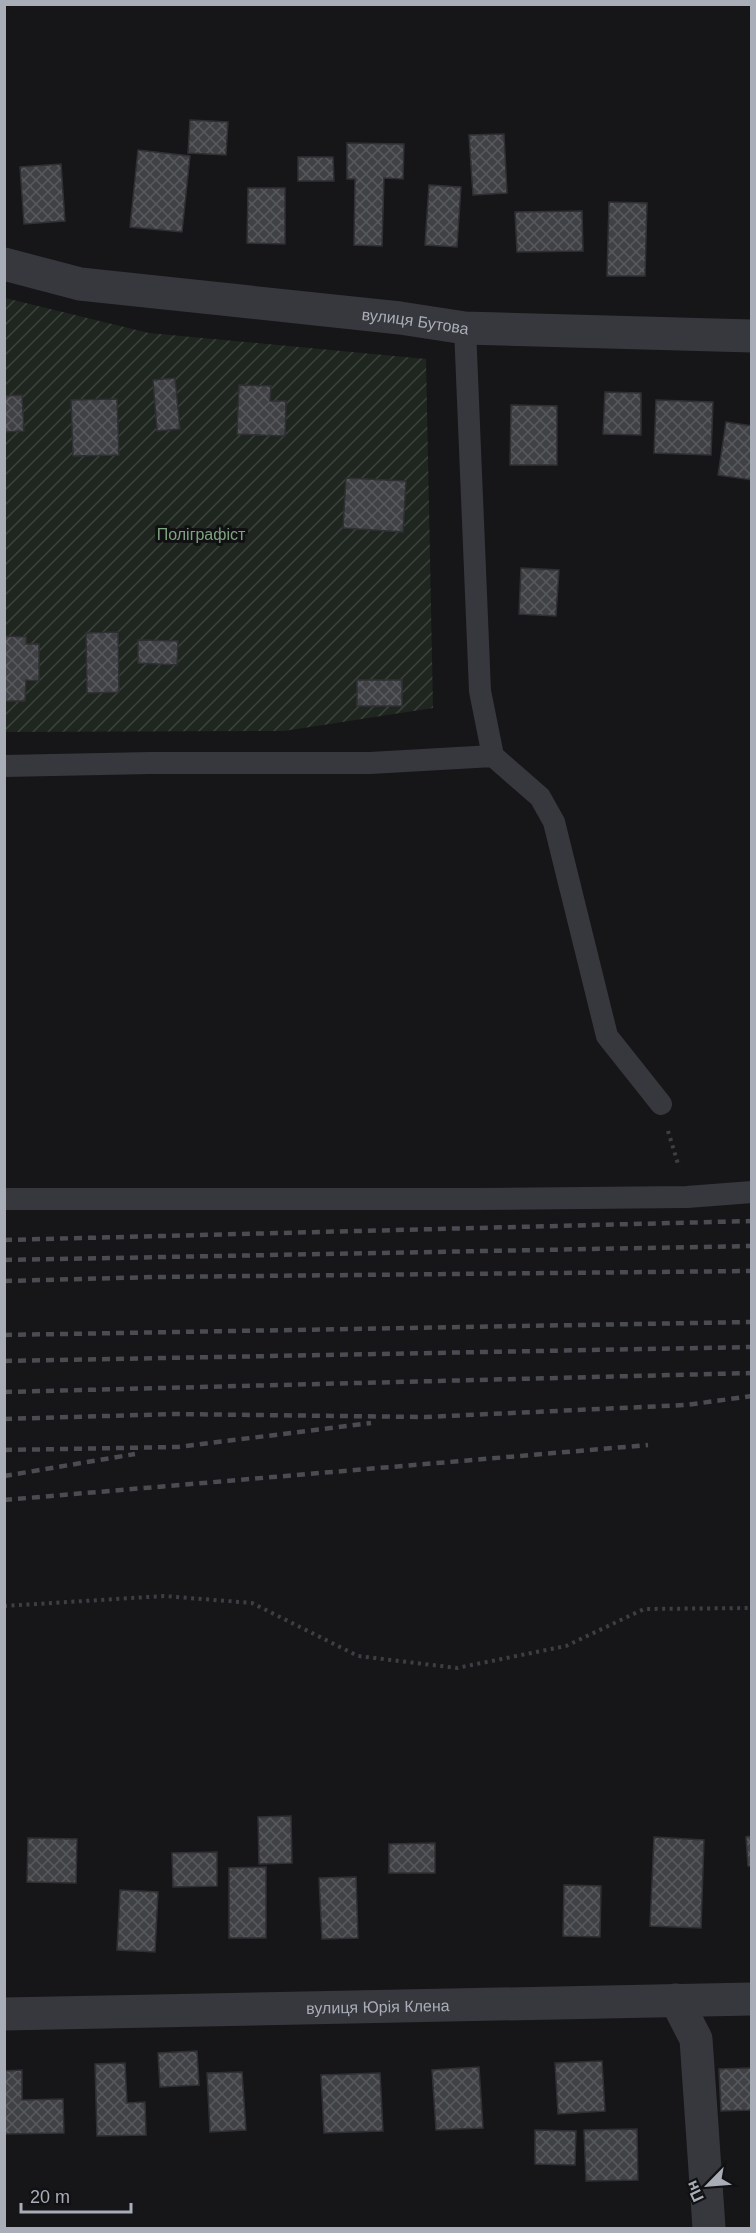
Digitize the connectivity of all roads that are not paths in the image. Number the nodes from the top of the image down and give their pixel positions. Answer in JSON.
{"nodes":[{"id":1,"x":4,"y":264,"type":"edge"},
{"id":2,"x":465,"y":328,"type":"junction"},
{"id":3,"x":752,"y":336,"type":"edge"},
{"id":4,"x":493,"y":756,"type":"junction"},
{"id":5,"x":4,"y":766,"type":"edge"},
{"id":6,"x":661,"y":1104,"type":"road end"},
{"id":7,"x":752,"y":1192,"type":"edge"},
{"id":8,"x":4,"y":1199,"type":"edge"},
{"id":9,"x":752,"y":1999,"type":"edge"},
{"id":10,"x":676,"y":2000,"type":"junction"},
{"id":11,"x":4,"y":2014,"type":"edge"},
{"id":12,"x":709,"y":2229,"type":"edge"}],
"edges":[{"from":1,"to":2,"type":"street","name":"вулиця Бутова"},
{"from":2,"to":3,"type":"street","name":"вулиця Бутова"},
{"from":2,"to":4,"type":"lane"},
{"from":4,"to":5,"type":"lane"},
{"from":4,"to":6,"type":"lane"},
{"from":7,"to":8,"type":"lane"},
{"from":9,"to":10,"type":"street","name":"вулиця Юрія Клена"},
{"from":10,"to":11,"type":"street","name":"вулиця Юрія Клена"},
{"from":10,"to":12,"type":"street"}]}
